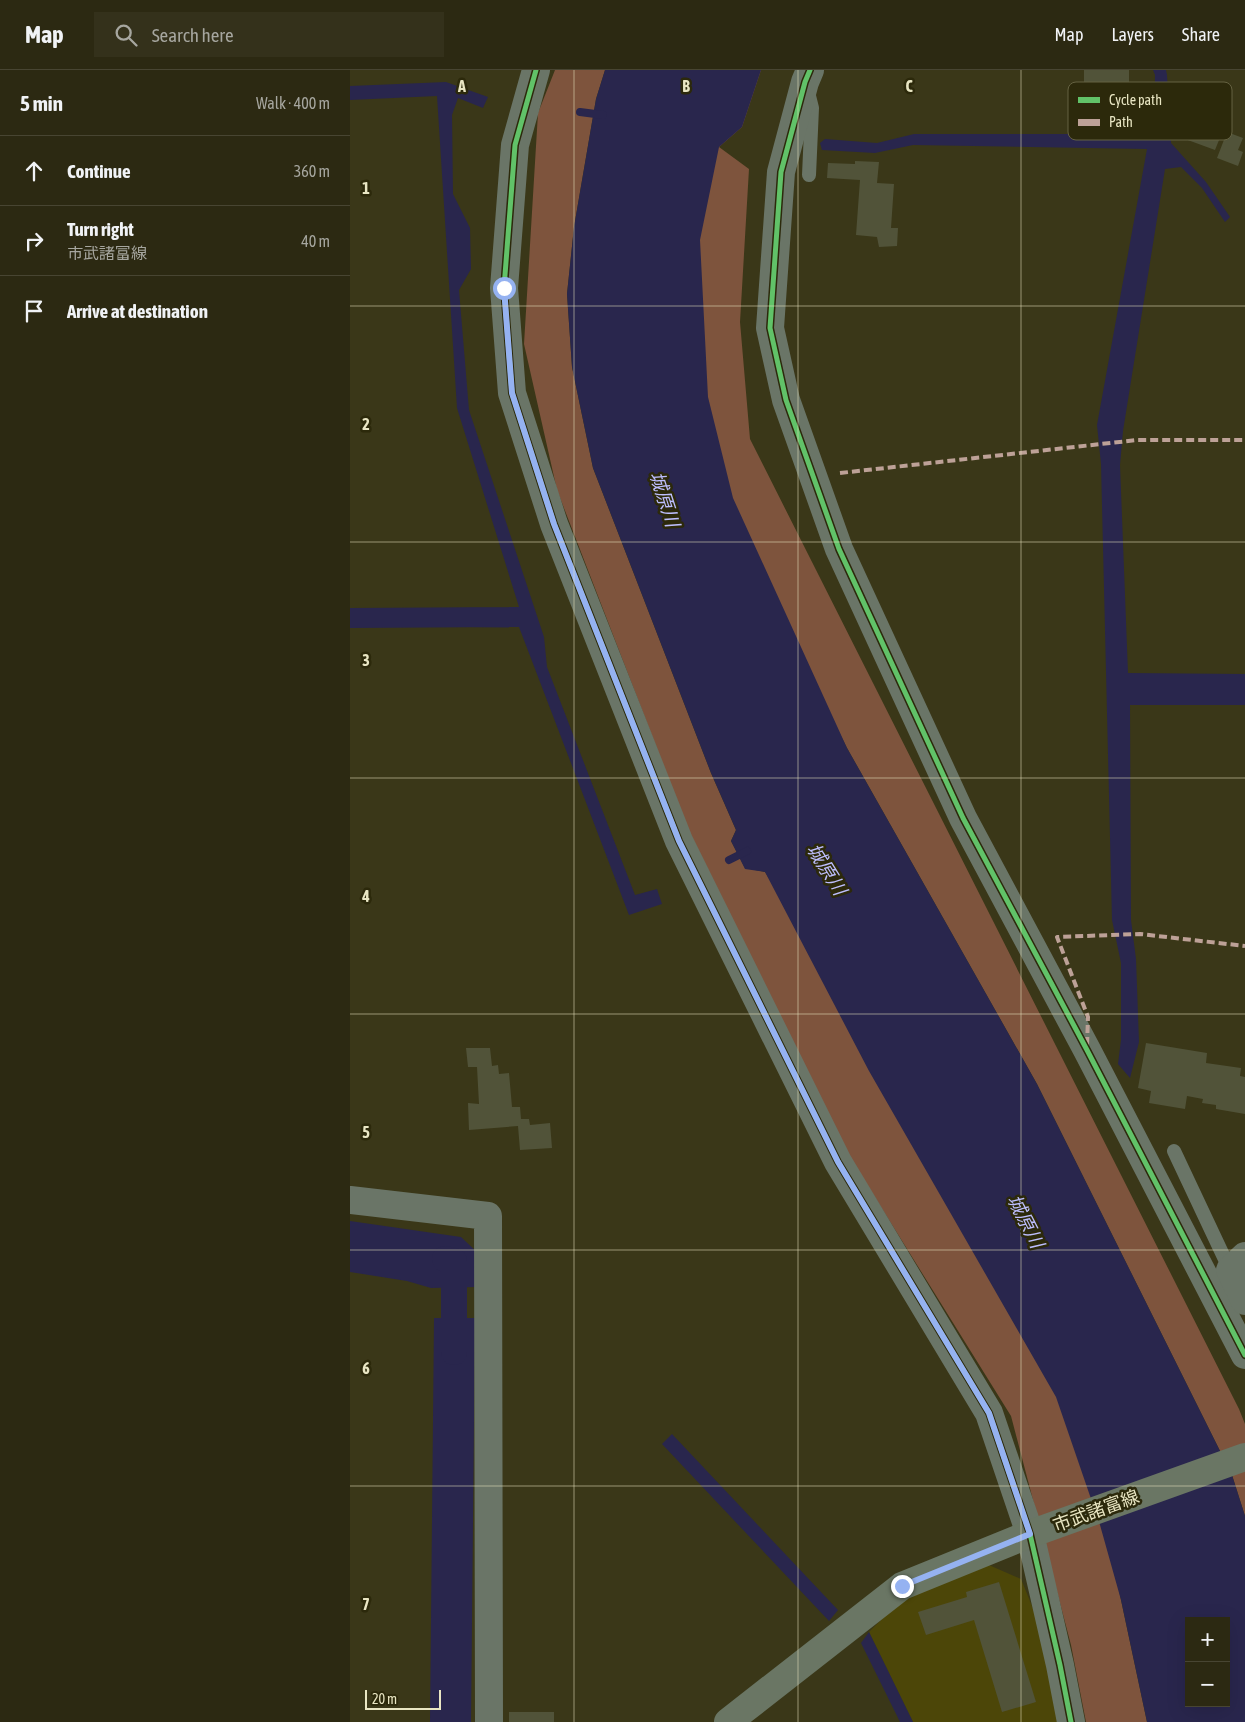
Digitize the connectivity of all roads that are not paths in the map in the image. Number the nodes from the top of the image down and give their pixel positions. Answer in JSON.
{"nodes":[{"id":1,"x":536,"y":70,"type":"edge"},
{"id":2,"x":808,"y":76,"type":"edge"},
{"id":3,"x":809,"y":175,"type":"dead end"},
{"id":4,"x":1174,"y":1151,"type":"dead end"},
{"id":5,"x":350,"y":1200,"type":"edge"},
{"id":6,"x":1238,"y":1263,"type":"edge"},
{"id":7,"x":1245,"y":1301,"type":"edge"},
{"id":8,"x":1245,"y":1355,"type":"edge"},
{"id":9,"x":1245,"y":1457,"type":"edge"},
{"id":10,"x":1030,"y":1534,"type":"junction"},
{"id":11,"x":489,"y":1722,"type":"edge"},
{"id":12,"x":728,"y":1722,"type":"edge"},
{"id":13,"x":1071,"y":1722,"type":"edge"}],
"edges":[{"from":1,"to":10,"type":"street"},
{"from":2,"to":3,"type":"lane"},
{"from":2,"to":8,"type":"street"},
{"from":4,"to":6,"type":"lane"},
{"from":5,"to":11,"type":"street"},
{"from":6,"to":7,"type":"street"},
{"from":9,"to":10,"type":"main road","name":"市武諸富線"},
{"from":10,"to":12,"type":"main road","name":"市武諸富線"},
{"from":10,"to":13,"type":"street"}]}
